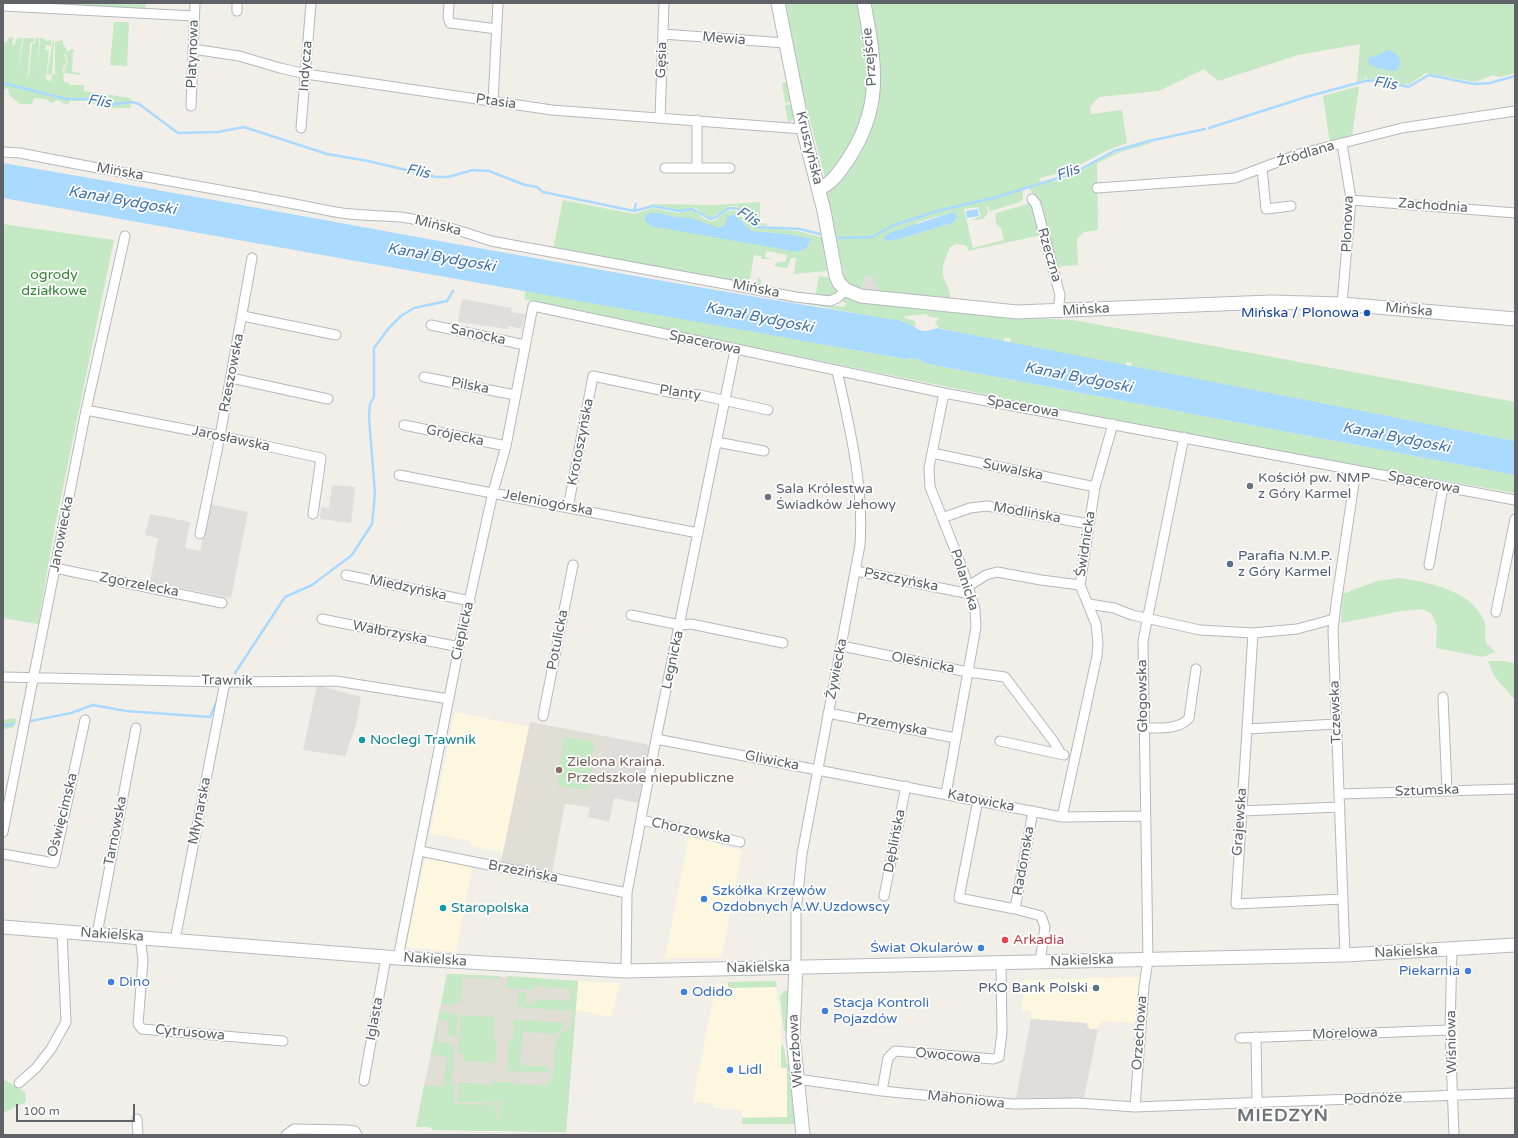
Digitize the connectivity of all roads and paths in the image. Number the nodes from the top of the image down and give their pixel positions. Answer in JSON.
{"nodes":[{"id":1,"x":195,"y":3,"type":"edge"},
{"id":2,"x":311,"y":3,"type":"edge"},
{"id":3,"x":449,"y":3,"type":"edge"},
{"id":4,"x":498,"y":3,"type":"edge"},
{"id":5,"x":664,"y":3,"type":"edge"},
{"id":6,"x":778,"y":3,"type":"edge"},
{"id":7,"x":864,"y":3,"type":"edge"},
{"id":8,"x":3,"y":6,"type":"edge"},
{"id":9,"x":194,"y":16,"type":"junction"},
{"id":10,"x":497,"y":29,"type":"junction"},
{"id":11,"x":663,"y":34,"type":"junction"},
{"id":12,"x":785,"y":43,"type":"junction"},
{"id":13,"x":193,"y":49,"type":"junction"},
{"id":14,"x":306,"y":74,"type":"junction"},
{"id":15,"x":493,"y":102,"type":"junction"},
{"id":16,"x":191,"y":106,"type":"dead end"},
{"id":17,"x":1515,"y":111,"type":"edge"},
{"id":18,"x":660,"y":118,"type":"junction"},
{"id":19,"x":697,"y":120,"type":"junction"},
{"id":20,"x":301,"y":128,"type":"dead end"},
{"id":21,"x":803,"y":129,"type":"junction"},
{"id":22,"x":1342,"y":143,"type":"junction"},
{"id":23,"x":3,"y":152,"type":"edge"},
{"id":24,"x":665,"y":168,"type":"dead end"},
{"id":25,"x":697,"y":168,"type":"junction"},
{"id":26,"x":730,"y":168,"type":"dead end"},
{"id":27,"x":1262,"y":168,"type":"junction"},
{"id":28,"x":819,"y":188,"type":"junction"},
{"id":29,"x":1097,"y":188,"type":"dead end"},
{"id":30,"x":1032,"y":199,"type":"dead end"},
{"id":31,"x":1350,"y":200,"type":"junction"},
{"id":32,"x":1290,"y":206,"type":"dead end"},
{"id":33,"x":1515,"y":213,"type":"edge"},
{"id":34,"x":125,"y":236,"type":"dead end"},
{"id":35,"x":252,"y":258,"type":"dead end"},
{"id":36,"x":846,"y":290,"type":"junction"},
{"id":37,"x":1342,"y":304,"type":"junction"},
{"id":38,"x":532,"y":306,"type":"joint"},
{"id":39,"x":1058,"y":312,"type":"junction"},
{"id":40,"x":243,"y":316,"type":"junction"},
{"id":41,"x":1515,"y":319,"type":"edge"},
{"id":42,"x":431,"y":325,"type":"dead end"},
{"id":43,"x":336,"y":335,"type":"dead end"},
{"id":44,"x":525,"y":345,"type":"junction"},
{"id":45,"x":735,"y":350,"type":"junction"},
{"id":46,"x":837,"y":372,"type":"junction"},
{"id":47,"x":593,"y":376,"type":"joint"},
{"id":48,"x":424,"y":377,"type":"dead end"},
{"id":49,"x":231,"y":378,"type":"junction"},
{"id":50,"x":944,"y":393,"type":"junction"},
{"id":51,"x":516,"y":395,"type":"junction"},
{"id":52,"x":328,"y":399,"type":"dead end"},
{"id":53,"x":725,"y":400,"type":"junction"},
{"id":54,"x":86,"y":410,"type":"junction"},
{"id":55,"x":768,"y":410,"type":"dead end"},
{"id":56,"x":1113,"y":424,"type":"junction"},
{"id":57,"x":404,"y":425,"type":"dead end"},
{"id":58,"x":220,"y":436,"type":"junction"},
{"id":59,"x":1184,"y":437,"type":"junction"},
{"id":60,"x":717,"y":442,"type":"junction"},
{"id":61,"x":506,"y":446,"type":"junction"},
{"id":62,"x":764,"y":451,"type":"dead end"},
{"id":63,"x":932,"y":453,"type":"junction"},
{"id":64,"x":1356,"y":470,"type":"junction"},
{"id":65,"x":399,"y":475,"type":"dead end"},
{"id":66,"x":1095,"y":487,"type":"junction"},
{"id":67,"x":1443,"y":487,"type":"junction"},
{"id":68,"x":493,"y":492,"type":"junction"},
{"id":69,"x":1515,"y":500,"type":"edge"},
{"id":70,"x":568,"y":508,"type":"junction"},
{"id":71,"x":312,"y":514,"type":"dead end"},
{"id":72,"x":942,"y":518,"type":"junction"},
{"id":73,"x":1515,"y":519,"type":"edge"},
{"id":74,"x":1089,"y":524,"type":"junction"},
{"id":75,"x":698,"y":533,"type":"junction"},
{"id":76,"x":200,"y":534,"type":"dead end"},
{"id":77,"x":573,"y":565,"type":"dead end"},
{"id":78,"x":1429,"y":566,"type":"dead end"},
{"id":79,"x":55,"y":568,"type":"junction"},
{"id":80,"x":963,"y":570,"type":"junction"},
{"id":81,"x":856,"y":571,"type":"junction"},
{"id":82,"x":346,"y":575,"type":"dead end"},
{"id":83,"x":981,"y":578,"type":"junction"},
{"id":84,"x":1080,"y":585,"type":"junction"},
{"id":85,"x":969,"y":590,"type":"junction"},
{"id":86,"x":470,"y":601,"type":"junction"},
{"id":87,"x":222,"y":603,"type":"dead end"},
{"id":88,"x":1089,"y":604,"type":"junction"},
{"id":89,"x":1496,"y":612,"type":"dead end"},
{"id":90,"x":631,"y":615,"type":"dead end"},
{"id":91,"x":322,"y":619,"type":"dead end"},
{"id":92,"x":1146,"y":619,"type":"junction"},
{"id":93,"x":1334,"y":619,"type":"junction"},
{"id":94,"x":680,"y":625,"type":"junction"},
{"id":95,"x":1253,"y":634,"type":"junction"},
{"id":96,"x":783,"y":643,"type":"dead end"},
{"id":97,"x":842,"y":646,"type":"junction"},
{"id":98,"x":459,"y":647,"type":"junction"},
{"id":99,"x":1196,"y":669,"type":"dead end"},
{"id":100,"x":968,"y":672,"type":"junction"},
{"id":101,"x":3,"y":677,"type":"edge"},
{"id":102,"x":34,"y":677,"type":"junction"},
{"id":103,"x":224,"y":682,"type":"junction"},
{"id":104,"x":1443,"y":697,"type":"dead end"},
{"id":105,"x":449,"y":699,"type":"junction"},
{"id":106,"x":828,"y":713,"type":"junction"},
{"id":107,"x":543,"y":716,"type":"dead end"},
{"id":108,"x":85,"y":720,"type":"dead end"},
{"id":109,"x":1336,"y":724,"type":"junction"},
{"id":110,"x":136,"y":728,"type":"dead end"},
{"id":111,"x":1143,"y":728,"type":"junction"},
{"id":112,"x":1247,"y":729,"type":"junction"},
{"id":113,"x":955,"y":738,"type":"junction"},
{"id":114,"x":656,"y":739,"type":"junction"},
{"id":115,"x":1000,"y":741,"type":"dead end"},
{"id":116,"x":1061,"y":754,"type":"junction"},
{"id":117,"x":1074,"y":757,"type":"junction"},
{"id":118,"x":817,"y":770,"type":"junction"},
{"id":119,"x":906,"y":786,"type":"junction"},
{"id":120,"x":1515,"y":788,"type":"edge"},
{"id":121,"x":1446,"y":790,"type":"junction"},
{"id":122,"x":946,"y":794,"type":"junction"},
{"id":123,"x":1340,"y":794,"type":"junction"},
{"id":124,"x":978,"y":800,"type":"junction"},
{"id":125,"x":1340,"y":807,"type":"junction"},
{"id":126,"x":1033,"y":811,"type":"junction"},
{"id":127,"x":1241,"y":812,"type":"junction"},
{"id":128,"x":1146,"y":816,"type":"junction"},
{"id":129,"x":1062,"y":817,"type":"junction"},
{"id":130,"x":641,"y":820,"type":"junction"},
{"id":131,"x":3,"y":832,"type":"edge"},
{"id":132,"x":740,"y":842,"type":"dead end"},
{"id":133,"x":420,"y":851,"type":"junction"},
{"id":134,"x":3,"y":854,"type":"edge"},
{"id":135,"x":627,"y":893,"type":"junction"},
{"id":136,"x":884,"y":896,"type":"dead end"},
{"id":137,"x":1343,"y":899,"type":"junction"},
{"id":138,"x":1015,"y":908,"type":"junction"},
{"id":139,"x":3,"y":928,"type":"edge"},
{"id":140,"x":62,"y":932,"type":"junction"},
{"id":141,"x":97,"y":934,"type":"junction"},
{"id":142,"x":140,"y":937,"type":"junction"},
{"id":143,"x":175,"y":940,"type":"junction"},
{"id":144,"x":1515,"y":945,"type":"edge"},
{"id":145,"x":1452,"y":949,"type":"junction"},
{"id":146,"x":1345,"y":955,"type":"junction"},
{"id":147,"x":392,"y":957,"type":"junction"},
{"id":148,"x":1148,"y":960,"type":"junction"},
{"id":149,"x":1040,"y":962,"type":"junction"},
{"id":150,"x":1001,"y":963,"type":"junction"},
{"id":151,"x":796,"y":967,"type":"junction"},
{"id":152,"x":626,"y":971,"type":"junction"},
{"id":153,"x":1450,"y":1030,"type":"junction"},
{"id":154,"x":1256,"y":1037,"type":"junction"},
{"id":155,"x":1240,"y":1038,"type":"dead end"},
{"id":156,"x":284,"y":1041,"type":"dead end"},
{"id":157,"x":797,"y":1079,"type":"junction"},
{"id":158,"x":364,"y":1081,"type":"dead end"},
{"id":159,"x":19,"y":1083,"type":"dead end"},
{"id":160,"x":882,"y":1091,"type":"junction"},
{"id":161,"x":1515,"y":1094,"type":"edge"},
{"id":162,"x":1453,"y":1097,"type":"junction"},
{"id":163,"x":1257,"y":1102,"type":"junction"},
{"id":164,"x":1135,"y":1107,"type":"junction"},
{"id":165,"x":137,"y":1119,"type":"dead end"},
{"id":166,"x":138,"y":1135,"type":"edge"},
{"id":167,"x":286,"y":1135,"type":"edge"},
{"id":168,"x":357,"y":1135,"type":"edge"},
{"id":169,"x":803,"y":1135,"type":"edge"},
{"id":170,"x":1454,"y":1135,"type":"edge"}],
"edges":[{"from":1,"to":9,"type":"street","name":"Platynowa"},
{"from":2,"to":14,"type":"street","name":"Indycza"},
{"from":3,"to":10,"type":"street"},
{"from":4,"to":10,"type":"street"},
{"from":5,"to":11,"type":"street","name":"Gęsia"},
{"from":6,"to":12,"type":"main road","name":"Kruszyńska"},
{"from":7,"to":28,"type":"main road","name":"Przejście"},
{"from":8,"to":9,"type":"street"},
{"from":9,"to":13,"type":"street","name":"Platynowa"},
{"from":10,"to":15,"type":"street"},
{"from":11,"to":12,"type":"street","name":"Mewia"},
{"from":11,"to":18,"type":"street","name":"Gęsia"},
{"from":12,"to":21,"type":"main road","name":"Kruszyńska"},
{"from":13,"to":14,"type":"street","name":"Ptasia"},
{"from":13,"to":16,"type":"street","name":"Platynowa"},
{"from":14,"to":15,"type":"street","name":"Ptasia"},
{"from":14,"to":20,"type":"street","name":"Indycza"},
{"from":15,"to":18,"type":"street","name":"Ptasia"},
{"from":17,"to":22,"type":"street","name":"Źródlana"},
{"from":18,"to":19,"type":"street","name":"Ptasia"},
{"from":19,"to":21,"type":"street","name":"Ptasia"},
{"from":19,"to":25,"type":"street"},
{"from":21,"to":28,"type":"main road","name":"Kruszyńska"},
{"from":22,"to":27,"type":"street","name":"Źródlana"},
{"from":22,"to":31,"type":"street","name":"Plonowa"},
{"from":23,"to":36,"type":"street","name":"Mińska"},
{"from":24,"to":25,"type":"street"},
{"from":25,"to":26,"type":"street"},
{"from":27,"to":29,"type":"street","name":"Źródlana"},
{"from":27,"to":32,"type":"street"},
{"from":28,"to":36,"type":"main road","name":"Kruszyńska"},
{"from":30,"to":39,"type":"street","name":"Rzeczna"},
{"from":31,"to":33,"type":"street","name":"Zachodnia"},
{"from":31,"to":37,"type":"street","name":"Plonowa"},
{"from":34,"to":54,"type":"street","name":"Janowiecka"},
{"from":35,"to":40,"type":"street","name":"Rzeszowska"},
{"from":36,"to":39,"type":"main road","name":"Mińska"},
{"from":37,"to":39,"type":"main road","name":"Mińska"},
{"from":37,"to":41,"type":"main road","name":"Mińska"},
{"from":38,"to":44,"type":"street","name":"Cieplicka"},
{"from":38,"to":45,"type":"street","name":"Spacerowa"},
{"from":40,"to":43,"type":"street"},
{"from":40,"to":49,"type":"street","name":"Rzeszowska"},
{"from":42,"to":44,"type":"street","name":"Sanocka"},
{"from":44,"to":51,"type":"street","name":"Cieplicka"},
{"from":45,"to":46,"type":"street","name":"Spacerowa"},
{"from":45,"to":53,"type":"street","name":"Legnicka"},
{"from":46,"to":50,"type":"street","name":"Spacerowa"},
{"from":46,"to":81,"type":"street","name":"Żywiecka"},
{"from":47,"to":53,"type":"street","name":"Planty"},
{"from":47,"to":70,"type":"street","name":"Krotoszyńska"},
{"from":48,"to":51,"type":"street","name":"Pilska"},
{"from":49,"to":52,"type":"street"},
{"from":49,"to":58,"type":"street","name":"Rzeszowska"},
{"from":50,"to":56,"type":"street","name":"Spacerowa"},
{"from":50,"to":63,"type":"street","name":"Polanicka"},
{"from":51,"to":61,"type":"street","name":"Cieplicka"},
{"from":53,"to":55,"type":"street","name":"Planty"},
{"from":53,"to":60,"type":"street","name":"Legnicka"},
{"from":54,"to":58,"type":"street","name":"Jarosławska"},
{"from":54,"to":79,"type":"street","name":"Janowiecka"},
{"from":56,"to":59,"type":"street","name":"Spacerowa"},
{"from":56,"to":66,"type":"street","name":"Świdnicka"},
{"from":57,"to":61,"type":"street","name":"Grójecka"},
{"from":58,"to":71,"type":"street","name":"Jarosławska"},
{"from":58,"to":76,"type":"street","name":"Rzeszowska"},
{"from":59,"to":64,"type":"street","name":"Spacerowa"},
{"from":59,"to":92,"type":"street","name":"Głogowska"},
{"from":60,"to":62,"type":"street"},
{"from":60,"to":75,"type":"street","name":"Legnicka"},
{"from":61,"to":68,"type":"street","name":"Cieplicka"},
{"from":63,"to":66,"type":"street","name":"Suwalska"},
{"from":63,"to":72,"type":"street","name":"Polanicka"},
{"from":64,"to":67,"type":"street","name":"Spacerowa"},
{"from":64,"to":93,"type":"street","name":"Tczewska"},
{"from":65,"to":68,"type":"street","name":"Jeleniogórska"},
{"from":66,"to":74,"type":"street","name":"Świdnicka"},
{"from":67,"to":69,"type":"street","name":"Spacerowa"},
{"from":67,"to":78,"type":"street"},
{"from":68,"to":70,"type":"street","name":"Jeleniogórska"},
{"from":68,"to":86,"type":"street","name":"Cieplicka"},
{"from":70,"to":75,"type":"street","name":"Jeleniogórska"},
{"from":72,"to":74,"type":"street","name":"Modlińska"},
{"from":72,"to":80,"type":"street","name":"Polanicka"},
{"from":73,"to":89,"type":"street"},
{"from":74,"to":84,"type":"street","name":"Świdnicka"},
{"from":75,"to":94,"type":"street","name":"Legnicka"},
{"from":77,"to":107,"type":"street","name":"Potulicka"},
{"from":79,"to":87,"type":"street","name":"Zgorzelecka"},
{"from":79,"to":102,"type":"street","name":"Janowiecka"},
{"from":80,"to":83,"type":"street"},
{"from":80,"to":85,"type":"street","name":"Polanicka"},
{"from":81,"to":85,"type":"street","name":"Pszczyńska"},
{"from":81,"to":97,"type":"street","name":"Żywiecka"},
{"from":82,"to":86,"type":"street","name":"Miedzyńska"},
{"from":83,"to":84,"type":"street"},
{"from":83,"to":85,"type":"street"},
{"from":84,"to":88,"type":"street","name":"Świdnicka"},
{"from":85,"to":100,"type":"street","name":"Polanicka"},
{"from":86,"to":98,"type":"street","name":"Cieplicka"},
{"from":88,"to":92,"type":"street"},
{"from":88,"to":117,"type":"street","name":"Świdnicka"},
{"from":90,"to":94,"type":"street"},
{"from":91,"to":98,"type":"street","name":"Wałbrzyska"},
{"from":92,"to":95,"type":"street"},
{"from":92,"to":111,"type":"street","name":"Głogowska"},
{"from":93,"to":95,"type":"street"},
{"from":93,"to":109,"type":"street","name":"Tczewska"},
{"from":94,"to":96,"type":"street"},
{"from":94,"to":114,"type":"street","name":"Legnicka"},
{"from":95,"to":112,"type":"street","name":"Grajewska"},
{"from":97,"to":100,"type":"street","name":"Oleśnicka"},
{"from":97,"to":106,"type":"street","name":"Żywiecka"},
{"from":98,"to":105,"type":"street","name":"Cieplicka"},
{"from":99,"to":111,"type":"street"},
{"from":100,"to":113,"type":"street","name":"Polanicka"},
{"from":100,"to":116,"type":"street","name":"Oleśnicka"},
{"from":101,"to":102,"type":"street","name":"Trawnik"},
{"from":102,"to":103,"type":"street","name":"Trawnik"},
{"from":102,"to":131,"type":"street","name":"Janowiecka"},
{"from":103,"to":105,"type":"street","name":"Trawnik"},
{"from":103,"to":143,"type":"street","name":"Młynarska"},
{"from":104,"to":121,"type":"street"},
{"from":105,"to":133,"type":"street","name":"Cieplicka"},
{"from":106,"to":113,"type":"street","name":"Przemyska"},
{"from":106,"to":118,"type":"street","name":"Żywiecka"},
{"from":108,"to":134,"type":"street","name":"Oświęcimska"},
{"from":109,"to":112,"type":"street"},
{"from":109,"to":123,"type":"street","name":"Tczewska"},
{"from":110,"to":141,"type":"street","name":"Tarnowska"},
{"from":111,"to":128,"type":"street","name":"Głogowska"},
{"from":112,"to":127,"type":"street","name":"Grajewska"},
{"from":113,"to":122,"type":"street","name":"Polanicka"},
{"from":114,"to":118,"type":"street","name":"Gliwicka"},
{"from":114,"to":130,"type":"street","name":"Legnicka"},
{"from":115,"to":116,"type":"street"},
{"from":116,"to":117,"type":"street"},
{"from":117,"to":129,"type":"street","name":"Świdnicka"},
{"from":118,"to":119,"type":"street","name":"Katowicka"},
{"from":118,"to":151,"type":"street","name":"Żywiecka"},
{"from":119,"to":122,"type":"street","name":"Katowicka"},
{"from":119,"to":136,"type":"street","name":"Dęblińska"},
{"from":120,"to":121,"type":"street","name":"Sztumska"},
{"from":121,"to":123,"type":"street","name":"Sztumska"},
{"from":122,"to":124,"type":"street","name":"Katowicka"},
{"from":123,"to":125,"type":"street","name":"Tczewska"},
{"from":124,"to":126,"type":"street","name":"Katowicka"},
{"from":124,"to":138,"type":"street"},
{"from":125,"to":127,"type":"street"},
{"from":125,"to":137,"type":"street","name":"Tczewska"},
{"from":126,"to":129,"type":"street","name":"Katowicka"},
{"from":126,"to":138,"type":"street","name":"Radomska"},
{"from":127,"to":137,"type":"street","name":"Grajewska"},
{"from":128,"to":129,"type":"street","name":"Katowicka"},
{"from":128,"to":148,"type":"street","name":"Głogowska"},
{"from":130,"to":132,"type":"street","name":"Chorzowska"},
{"from":130,"to":135,"type":"street","name":"Legnicka"},
{"from":133,"to":135,"type":"street","name":"Brzezińska"},
{"from":133,"to":147,"type":"street","name":"Cieplicka"},
{"from":135,"to":152,"type":"street","name":"Legnicka"},
{"from":137,"to":146,"type":"street","name":"Tczewska"},
{"from":138,"to":149,"type":"street","name":"Radomska"},
{"from":139,"to":140,"type":"main road","name":"Nakielska"},
{"from":140,"to":141,"type":"main road","name":"Nakielska"},
{"from":140,"to":159,"type":"street"},
{"from":141,"to":142,"type":"main road","name":"Nakielska"},
{"from":142,"to":143,"type":"main road","name":"Nakielska"},
{"from":142,"to":156,"type":"street","name":"Cytrusowa"},
{"from":143,"to":147,"type":"main road","name":"Nakielska"},
{"from":144,"to":145,"type":"main road","name":"Nakielska"},
{"from":145,"to":146,"type":"main road","name":"Nakielska"},
{"from":145,"to":153,"type":"street","name":"Wiśniowa"},
{"from":146,"to":148,"type":"main road","name":"Nakielska"},
{"from":147,"to":152,"type":"main road","name":"Nakielska"},
{"from":147,"to":158,"type":"street","name":"Iglasta"},
{"from":148,"to":149,"type":"main road","name":"Nakielska"},
{"from":148,"to":164,"type":"street","name":"Orzechowa"},
{"from":149,"to":150,"type":"main road","name":"Nakielska"},
{"from":150,"to":151,"type":"main road","name":"Nakielska"},
{"from":150,"to":160,"type":"street","name":"Owocowa"},
{"from":151,"to":152,"type":"main road","name":"Nakielska"},
{"from":151,"to":157,"type":"main road","name":"Wierzbowa"},
{"from":153,"to":154,"type":"street","name":"Morelowa"},
{"from":153,"to":162,"type":"street","name":"Wiśniowa"},
{"from":154,"to":155,"type":"street","name":"Morelowa"},
{"from":154,"to":163,"type":"street"},
{"from":157,"to":160,"type":"street","name":"Mahoniowa"},
{"from":157,"to":169,"type":"main road","name":"Wierzbowa"},
{"from":160,"to":164,"type":"street","name":"Mahoniowa"},
{"from":161,"to":162,"type":"street","name":"Podnóże"},
{"from":162,"to":163,"type":"street","name":"Podnóże"},
{"from":162,"to":170,"type":"street","name":"Wiśniowa"},
{"from":163,"to":164,"type":"street","name":"Podnóże"},
{"from":165,"to":166,"type":"street"},
{"from":167,"to":168,"type":"street"}]}
